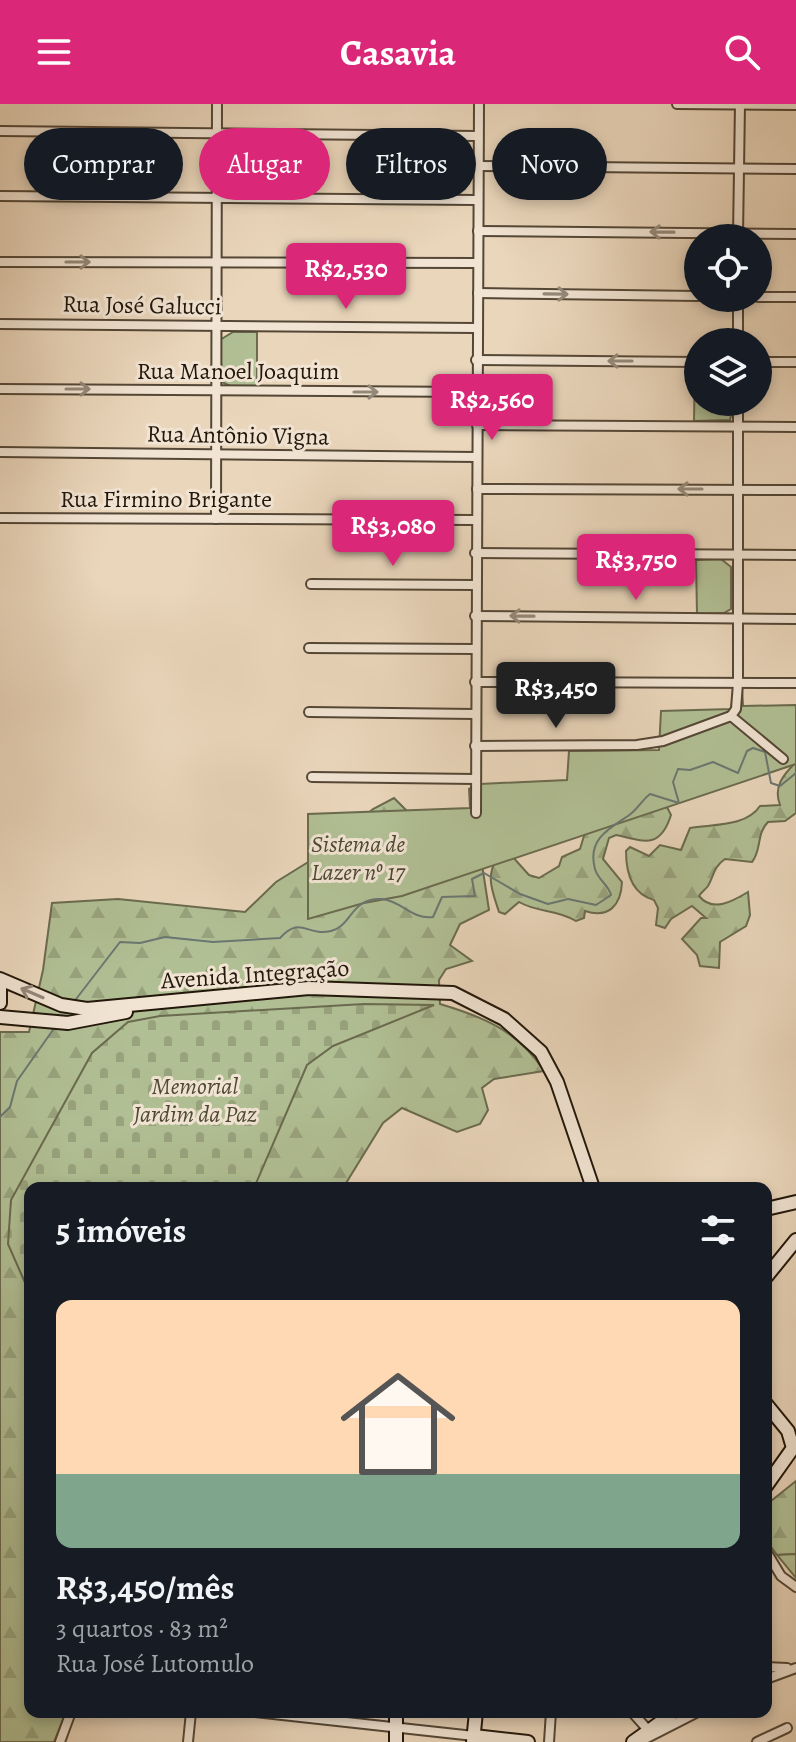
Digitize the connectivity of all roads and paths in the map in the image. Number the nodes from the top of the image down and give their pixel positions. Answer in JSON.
{"nodes":[{"id":1,"x":217,"y":104,"type":"edge"},
{"id":2,"x":479,"y":104,"type":"edge"},
{"id":3,"x":677,"y":104,"type":"edge"},
{"id":4,"x":740,"y":104,"type":"edge"},
{"id":5,"x":796,"y":105,"type":"edge"},
{"id":6,"x":217,"y":128,"type":"edge"},
{"id":7,"x":0,"y":131,"type":"edge"},
{"id":8,"x":199,"y":134,"type":"edge"},
{"id":9,"x":330,"y":135,"type":"edge"},
{"id":10,"x":478,"y":136,"type":"junction"},
{"id":11,"x":478,"y":166,"type":"junction"},
{"id":12,"x":739,"y":168,"type":"junction"},
{"id":13,"x":796,"y":169,"type":"edge"},
{"id":14,"x":0,"y":196,"type":"edge"},
{"id":15,"x":199,"y":199,"type":"edge"},
{"id":16,"x":330,"y":199,"type":"edge"},
{"id":17,"x":216,"y":200,"type":"edge"},
{"id":18,"x":477,"y":200,"type":"junction"},
{"id":19,"x":738,"y":224,"type":"edge"},
{"id":20,"x":478,"y":231,"type":"junction"},
{"id":21,"x":796,"y":234,"type":"edge"},
{"id":22,"x":684,"y":235,"type":"edge"},
{"id":23,"x":772,"y":235,"type":"edge"},
{"id":24,"x":0,"y":262,"type":"edge"},
{"id":25,"x":217,"y":263,"type":"junction"},
{"id":26,"x":477,"y":263,"type":"junction"},
{"id":27,"x":478,"y":293,"type":"junction"},
{"id":28,"x":684,"y":296,"type":"edge"},
{"id":29,"x":772,"y":297,"type":"edge"},
{"id":30,"x":796,"y":297,"type":"edge"},
{"id":31,"x":0,"y":324,"type":"edge"},
{"id":32,"x":216,"y":326,"type":"junction"},
{"id":33,"x":476,"y":328,"type":"junction"},
{"id":34,"x":476,"y":360,"type":"junction"},
{"id":35,"x":684,"y":362,"type":"edge"},
{"id":36,"x":772,"y":362,"type":"edge"},
{"id":37,"x":796,"y":362,"type":"edge"},
{"id":38,"x":0,"y":389,"type":"edge"},
{"id":39,"x":215,"y":391,"type":"junction"},
{"id":40,"x":476,"y":392,"type":"junction"},
{"id":41,"x":738,"y":416,"type":"edge"},
{"id":42,"x":477,"y":425,"type":"junction"},
{"id":43,"x":738,"y":427,"type":"junction"},
{"id":44,"x":796,"y":427,"type":"edge"},
{"id":45,"x":0,"y":452,"type":"edge"},
{"id":46,"x":215,"y":455,"type":"junction"},
{"id":47,"x":476,"y":457,"type":"junction"},
{"id":48,"x":477,"y":489,"type":"junction"},
{"id":49,"x":738,"y":490,"type":"junction"},
{"id":50,"x":796,"y":490,"type":"edge"},
{"id":51,"x":0,"y":518,"type":"edge"},
{"id":52,"x":216,"y":519,"type":"junction"},
{"id":53,"x":475,"y":520,"type":"junction"},
{"id":54,"x":475,"y":553,"type":"junction"},
{"id":55,"x":738,"y":555,"type":"junction"},
{"id":56,"x":796,"y":555,"type":"edge"},
{"id":57,"x":311,"y":584,"type":"dead end"},
{"id":58,"x":475,"y":585,"type":"junction"},
{"id":59,"x":475,"y":616,"type":"junction"},
{"id":60,"x":738,"y":619,"type":"junction"},
{"id":61,"x":796,"y":619,"type":"edge"},
{"id":62,"x":309,"y":648,"type":"dead end"},
{"id":63,"x":474,"y":649,"type":"junction"},
{"id":64,"x":475,"y":682,"type":"junction"},
{"id":65,"x":738,"y":683,"type":"junction"},
{"id":66,"x":796,"y":683,"type":"edge"},
{"id":67,"x":309,"y":712,"type":"dead end"},
{"id":68,"x":475,"y":714,"type":"junction"},
{"id":69,"x":731,"y":716,"type":"junction"},
{"id":70,"x":475,"y":746,"type":"junction"},
{"id":71,"x":783,"y":759,"type":"dead end"},
{"id":72,"x":312,"y":777,"type":"dead end"},
{"id":73,"x":475,"y":779,"type":"junction"},
{"id":74,"x":476,"y":813,"type":"dead end"},
{"id":75,"x":0,"y":981,"type":"edge"},
{"id":76,"x":0,"y":1003,"type":"edge"},
{"id":77,"x":144,"y":1005,"type":"junction"},
{"id":78,"x":0,"y":1017,"type":"edge"},
{"id":79,"x":591,"y":1182,"type":"edge"},
{"id":80,"x":796,"y":1202,"type":"edge"},
{"id":81,"x":772,"y":1208,"type":"edge"},
{"id":82,"x":796,"y":1240,"type":"edge"},
{"id":83,"x":772,"y":1270,"type":"edge"},
{"id":84,"x":772,"y":1411,"type":"edge"},
{"id":85,"x":772,"y":1478,"type":"edge"},
{"id":86,"x":772,"y":1561,"type":"edge"},
{"id":87,"x":796,"y":1587,"type":"edge"},
{"id":88,"x":772,"y":1667,"type":"edge"},
{"id":89,"x":796,"y":1668,"type":"edge"},
{"id":90,"x":772,"y":1677,"type":"edge"},
{"id":91,"x":69,"y":1718,"type":"edge"},
{"id":92,"x":190,"y":1718,"type":"edge"},
{"id":93,"x":335,"y":1718,"type":"edge"},
{"id":94,"x":476,"y":1718,"type":"edge"},
{"id":95,"x":551,"y":1718,"type":"edge"},
{"id":96,"x":637,"y":1718,"type":"edge"},
{"id":97,"x":668,"y":1718,"type":"edge"},
{"id":98,"x":686,"y":1718,"type":"edge"},
{"id":99,"x":787,"y":1728,"type":"dead end"},
{"id":100,"x":397,"y":1735,"type":"edge"},
{"id":101,"x":651,"y":1736,"type":"edge"},
{"id":102,"x":474,"y":1739,"type":"edge"},
{"id":103,"x":60,"y":1742,"type":"edge"},
{"id":104,"x":188,"y":1742,"type":"edge"},
{"id":105,"x":528,"y":1742,"type":"edge"},
{"id":106,"x":549,"y":1742,"type":"edge"},
{"id":107,"x":635,"y":1742,"type":"edge"},
{"id":108,"x":757,"y":1742,"type":"edge"}],
"edges":[{"from":1,"to":6,"type":"street"},
{"from":2,"to":10,"type":"street"},
{"from":3,"to":4,"type":"street"},
{"from":4,"to":5,"type":"street"},
{"from":4,"to":12,"type":"street"},
{"from":7,"to":8,"type":"street"},
{"from":9,"to":10,"type":"street"},
{"from":10,"to":11,"type":"street"},
{"from":11,"to":12,"type":"street"},
{"from":11,"to":18,"type":"street"},
{"from":12,"to":13,"type":"street"},
{"from":12,"to":19,"type":"street"},
{"from":14,"to":15,"type":"street"},
{"from":16,"to":18,"type":"street"},
{"from":17,"to":25,"type":"street"},
{"from":18,"to":20,"type":"street"},
{"from":22,"to":20,"type":"street","one_way":true},
{"from":20,"to":26,"type":"street"},
{"from":21,"to":23,"type":"street"},
{"from":24,"to":25,"type":"street","one_way":true},
{"from":25,"to":26,"type":"street"},
{"from":25,"to":32,"type":"street"},
{"from":26,"to":27,"type":"street"},
{"from":27,"to":28,"type":"street","one_way":true},
{"from":27,"to":33,"type":"street"},
{"from":29,"to":30,"type":"street"},
{"from":31,"to":32,"type":"street","name":"Rua José Galucci"},
{"from":32,"to":33,"type":"street","name":"Rua José Galucci"},
{"from":32,"to":39,"type":"street"},
{"from":33,"to":34,"type":"street"},
{"from":35,"to":34,"type":"street","one_way":true},
{"from":34,"to":40,"type":"street"},
{"from":36,"to":37,"type":"street"},
{"from":38,"to":39,"type":"street","name":"Rua Manoel Joaquim","one_way":true},
{"from":39,"to":40,"type":"street","name":"Rua Manoel Joaquim","one_way":true},
{"from":39,"to":46,"type":"street"},
{"from":40,"to":42,"type":"street"},
{"from":41,"to":43,"type":"street"},
{"from":42,"to":43,"type":"street"},
{"from":42,"to":47,"type":"street"},
{"from":43,"to":44,"type":"street"},
{"from":43,"to":49,"type":"street"},
{"from":45,"to":46,"type":"street","name":"Rua Antônio Vigna"},
{"from":46,"to":47,"type":"street","name":"Rua Antônio Vigna"},
{"from":46,"to":52,"type":"street"},
{"from":47,"to":48,"type":"street"},
{"from":49,"to":48,"type":"street","one_way":true},
{"from":48,"to":53,"type":"street"},
{"from":49,"to":50,"type":"street"},
{"from":49,"to":55,"type":"street"},
{"from":51,"to":52,"type":"street","name":"Rua Firmino Brigante"},
{"from":52,"to":53,"type":"street","name":"Rua Firmino Brigante"},
{"from":53,"to":54,"type":"street"},
{"from":54,"to":55,"type":"street"},
{"from":54,"to":58,"type":"street"},
{"from":55,"to":56,"type":"street"},
{"from":55,"to":60,"type":"street"},
{"from":57,"to":58,"type":"street"},
{"from":58,"to":59,"type":"street"},
{"from":60,"to":59,"type":"street","one_way":true},
{"from":59,"to":63,"type":"street"},
{"from":60,"to":61,"type":"street"},
{"from":60,"to":65,"type":"street"},
{"from":62,"to":63,"type":"street"},
{"from":63,"to":64,"type":"street"},
{"from":64,"to":65,"type":"street"},
{"from":64,"to":68,"type":"street"},
{"from":65,"to":66,"type":"street"},
{"from":65,"to":69,"type":"street"},
{"from":67,"to":68,"type":"street"},
{"from":68,"to":70,"type":"street"},
{"from":69,"to":70,"type":"street"},
{"from":69,"to":71,"type":"street"},
{"from":70,"to":73,"type":"street"},
{"from":72,"to":73,"type":"street"},
{"from":73,"to":74,"type":"street"},
{"from":75,"to":76,"type":"main road"},
{"from":77,"to":75,"type":"main road","name":"Avenida Integração","one_way":true},
{"from":77,"to":78,"type":"main road","name":"Avenida Integração"},
{"from":77,"to":79,"type":"main road","name":"Avenida Integração"},
{"from":80,"to":81,"type":"main road"},
{"from":82,"to":83,"type":"main road"},
{"from":84,"to":85,"type":"main road"},
{"from":86,"to":87,"type":"street"},
{"from":88,"to":89,"type":"street"},
{"from":89,"to":90,"type":"street"},
{"from":91,"to":103,"type":"street"},
{"from":92,"to":104,"type":"street"},
{"from":93,"to":100,"type":"street"},
{"from":94,"to":102,"type":"main road"},
{"from":95,"to":106,"type":"street"},
{"from":96,"to":101,"type":"street"},
{"from":97,"to":101,"type":"main road"},
{"from":98,"to":101,"type":"street"},
{"from":99,"to":108,"type":"street"},
{"from":100,"to":102,"type":"street"},
{"from":101,"to":107,"type":"main road"},
{"from":102,"to":105,"type":"main road"}]}
